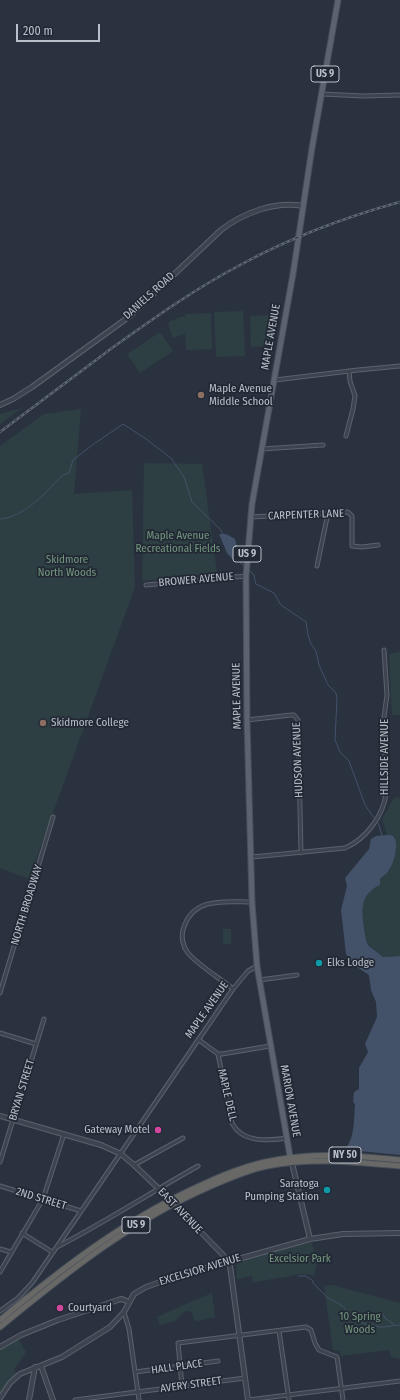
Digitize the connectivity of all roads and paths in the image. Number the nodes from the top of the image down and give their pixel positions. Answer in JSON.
{"nodes":[{"id":1,"x":338,"y":0,"type":"edge"},
{"id":2,"x":322,"y":94,"type":"junction"},
{"id":3,"x":400,"y":95,"type":"edge"},
{"id":4,"x":303,"y":206,"type":"junction"},
{"id":5,"x":400,"y":366,"type":"edge"},
{"id":6,"x":349,"y":371,"type":"junction"},
{"id":7,"x":273,"y":380,"type":"junction"},
{"id":8,"x":0,"y":405,"type":"edge"},
{"id":9,"x":346,"y":436,"type":"dead end"},
{"id":10,"x":323,"y":446,"type":"dead end"},
{"id":11,"x":262,"y":449,"type":"junction"},
{"id":12,"x":328,"y":513,"type":"junction"},
{"id":13,"x":250,"y":517,"type":"junction"},
{"id":14,"x":378,"y":545,"type":"dead end"},
{"id":15,"x":317,"y":566,"type":"dead end"},
{"id":16,"x":246,"y":576,"type":"junction"},
{"id":17,"x":146,"y":585,"type":"dead end"},
{"id":18,"x":384,"y":650,"type":"dead end"},
{"id":19,"x":247,"y":720,"type":"junction"},
{"id":20,"x":54,"y":817,"type":"dead end"},
{"id":21,"x":301,"y":853,"type":"junction"},
{"id":22,"x":252,"y":857,"type":"junction"},
{"id":23,"x":252,"y":902,"type":"junction"},
{"id":24,"x":257,"y":966,"type":"junction"},
{"id":25,"x":297,"y":975,"type":"dead end"},
{"id":26,"x":259,"y":980,"type":"junction"},
{"id":27,"x":233,"y":989,"type":"junction"},
{"id":28,"x":0,"y":993,"type":"edge"},
{"id":29,"x":44,"y":1019,"type":"dead end"},
{"id":30,"x":0,"y":1033,"type":"edge"},
{"id":31,"x":199,"y":1040,"type":"junction"},
{"id":32,"x":36,"y":1044,"type":"junction"},
{"id":33,"x":270,"y":1046,"type":"junction"},
{"id":34,"x":218,"y":1054,"type":"junction"},
{"id":35,"x":0,"y":1116,"type":"edge"},
{"id":36,"x":13,"y":1120,"type":"junction"},
{"id":37,"x":64,"y":1134,"type":"junction"},
{"id":38,"x":183,"y":1138,"type":"dead end"},
{"id":39,"x":287,"y":1138,"type":"junction"},
{"id":40,"x":121,"y":1154,"type":"junction"},
{"id":41,"x":291,"y":1160,"type":"junction"},
{"id":42,"x":400,"y":1160,"type":"edge"},
{"id":43,"x":0,"y":1162,"type":"edge"},
{"id":44,"x":134,"y":1165,"type":"junction"},
{"id":45,"x":198,"y":1166,"type":"dead end"},
{"id":46,"x":400,"y":1166,"type":"edge"},
{"id":47,"x":0,"y":1186,"type":"edge"},
{"id":48,"x":158,"y":1188,"type":"junction"},
{"id":49,"x":43,"y":1199,"type":"junction"},
{"id":50,"x":171,"y":1202,"type":"junction"},
{"id":51,"x":81,"y":1211,"type":"junction"},
{"id":52,"x":22,"y":1233,"type":"junction"},
{"id":53,"x":400,"y":1233,"type":"edge"},
{"id":54,"x":310,"y":1239,"type":"junction"},
{"id":55,"x":55,"y":1247,"type":"junction"},
{"id":56,"x":0,"y":1249,"type":"edge"},
{"id":57,"x":10,"y":1252,"type":"junction"},
{"id":58,"x":52,"y":1252,"type":"junction"},
{"id":59,"x":228,"y":1262,"type":"junction"},
{"id":60,"x":0,"y":1272,"type":"edge"},
{"id":61,"x":129,"y":1302,"type":"junction"},
{"id":62,"x":0,"y":1311,"type":"edge"},
{"id":63,"x":124,"y":1312,"type":"junction"},
{"id":64,"x":0,"y":1320,"type":"edge"},
{"id":65,"x":0,"y":1327,"type":"edge"},
{"id":66,"x":279,"y":1331,"type":"junction"},
{"id":67,"x":240,"y":1335,"type":"junction"},
{"id":68,"x":0,"y":1347,"type":"edge"},
{"id":69,"x":218,"y":1361,"type":"dead end"},
{"id":70,"x":41,"y":1366,"type":"junction"},
{"id":71,"x":35,"y":1367,"type":"junction"},
{"id":72,"x":180,"y":1367,"type":"junction"},
{"id":73,"x":135,"y":1372,"type":"junction"},
{"id":74,"x":245,"y":1378,"type":"junction"},
{"id":75,"x":400,"y":1381,"type":"edge"},
{"id":76,"x":182,"y":1386,"type":"junction"},
{"id":77,"x":341,"y":1388,"type":"junction"},
{"id":78,"x":138,"y":1392,"type":"junction"},
{"id":79,"x":288,"y":1394,"type":"junction"},
{"id":80,"x":0,"y":1398,"type":"edge"},
{"id":81,"x":29,"y":1400,"type":"edge"},
{"id":82,"x":53,"y":1400,"type":"edge"},
{"id":83,"x":75,"y":1400,"type":"edge"},
{"id":84,"x":139,"y":1400,"type":"edge"},
{"id":85,"x":248,"y":1400,"type":"edge"},
{"id":86,"x":289,"y":1400,"type":"edge"},
{"id":87,"x":343,"y":1400,"type":"edge"}],
"edges":[{"from":1,"to":2,"type":"main road","name":"MAPLE AVENUE","number":"US 9"},
{"from":2,"to":3,"type":"street"},
{"from":2,"to":4,"type":"main road","name":"MAPLE AVENUE","number":"US 9"},
{"from":4,"to":7,"type":"main road","name":"MAPLE AVENUE","number":"US 9"},
{"from":4,"to":8,"type":"street","name":"DANIELS ROAD"},
{"from":5,"to":6,"type":"street"},
{"from":6,"to":7,"type":"street"},
{"from":6,"to":9,"type":"street"},
{"from":7,"to":11,"type":"main road","name":"MAPLE AVENUE","number":"US 9"},
{"from":10,"to":11,"type":"street"},
{"from":11,"to":13,"type":"main road","name":"MAPLE AVENUE","number":"US 9"},
{"from":12,"to":13,"type":"street","name":"CARPENTER LANE"},
{"from":12,"to":14,"type":"street","name":"CARPENTER LANE"},
{"from":12,"to":15,"type":"street"},
{"from":13,"to":16,"type":"main road","name":"MAPLE AVENUE","number":"US 9"},
{"from":16,"to":17,"type":"street","name":"BROWER AVENUE"},
{"from":16,"to":19,"type":"main road","name":"MAPLE AVENUE","number":"US 9"},
{"from":18,"to":21,"type":"street","name":"HILLSIDE AVENUE"},
{"from":19,"to":21,"type":"street","name":"HUDSON AVENUE"},
{"from":19,"to":22,"type":"main road","name":"MAPLE AVENUE","number":"US 9"},
{"from":20,"to":28,"type":"street","name":"NORTH BROADWAY"},
{"from":21,"to":22,"type":"street","name":"HILLSIDE AVENUE"},
{"from":22,"to":23,"type":"main road","name":"MAPLE AVENUE","number":"US 9"},
{"from":23,"to":24,"type":"main road","name":"MAPLE AVENUE","number":"US 9"},
{"from":23,"to":27,"type":"street"},
{"from":24,"to":26,"type":"main road","name":"MARION AVENUE","number":"US 9"},
{"from":24,"to":27,"type":"street","name":"MAPLE AVENUE"},
{"from":25,"to":26,"type":"street"},
{"from":26,"to":33,"type":"main road","name":"MARION AVENUE","number":"US 9"},
{"from":27,"to":31,"type":"street","name":"MAPLE AVENUE"},
{"from":29,"to":32,"type":"street","name":"BRYAN STREET"},
{"from":30,"to":32,"type":"street"},
{"from":31,"to":34,"type":"street","name":"MAPLE DELL"},
{"from":31,"to":40,"type":"street","name":"MAPLE AVENUE"},
{"from":32,"to":36,"type":"street","name":"BRYAN STREET"},
{"from":33,"to":34,"type":"street"},
{"from":33,"to":39,"type":"main road","name":"MARION AVENUE","number":"US 9"},
{"from":34,"to":39,"type":"street","name":"MAPLE DELL"},
{"from":35,"to":36,"type":"street","name":"EAST AVENUE"},
{"from":36,"to":37,"type":"street","name":"EAST AVENUE"},
{"from":36,"to":43,"type":"street","name":"BRYAN STREET"},
{"from":37,"to":40,"type":"street","name":"EAST AVENUE"},
{"from":37,"to":49,"type":"street"},
{"from":38,"to":44,"type":"street"},
{"from":39,"to":41,"type":"main road","name":"MARION AVENUE","number":"US 9"},
{"from":40,"to":44,"type":"street","name":"EAST AVENUE"},
{"from":40,"to":51,"type":"street","name":"MAPLE AVENUE"},
{"from":41,"to":42,"type":"highway","number":"NY 50"},
{"from":41,"to":46,"type":"highway","number":"NY 50"},
{"from":41,"to":50,"type":"highway","number":"US 9"},
{"from":41,"to":54,"type":"street","name":"MARION AVENUE"},
{"from":44,"to":48,"type":"street","name":"EAST AVENUE"},
{"from":45,"to":48,"type":"street"},
{"from":47,"to":49,"type":"street","name":"2ND STREET"},
{"from":48,"to":50,"type":"street","name":"EAST AVENUE"},
{"from":48,"to":55,"type":"street"},
{"from":49,"to":51,"type":"street","name":"2ND STREET"},
{"from":49,"to":52,"type":"street"},
{"from":50,"to":59,"type":"street","name":"EAST AVENUE"},
{"from":50,"to":64,"type":"highway","number":"US 9"},
{"from":50,"to":65,"type":"highway","number":"US 9"},
{"from":51,"to":55,"type":"street","name":"MAPLE AVENUE"},
{"from":52,"to":57,"type":"street"},
{"from":52,"to":58,"type":"street"},
{"from":53,"to":54,"type":"street","name":"EXCELSIOR AVENUE"},
{"from":54,"to":59,"type":"street","name":"EXCELSIOR AVENUE"},
{"from":55,"to":58,"type":"street","name":"MAPLE AVENUE"},
{"from":56,"to":57,"type":"street"},
{"from":57,"to":60,"type":"street"},
{"from":58,"to":62,"type":"street","name":"MAPLE AVENUE"},
{"from":59,"to":61,"type":"street","name":"EXCELSIOR AVENUE"},
{"from":59,"to":67,"type":"street","name":"EAST AVENUE"},
{"from":61,"to":63,"type":"street"},
{"from":61,"to":68,"type":"street"},
{"from":63,"to":70,"type":"street"},
{"from":63,"to":73,"type":"street"},
{"from":66,"to":67,"type":"street"},
{"from":66,"to":77,"type":"street"},
{"from":66,"to":79,"type":"street"},
{"from":67,"to":72,"type":"street"},
{"from":67,"to":74,"type":"street","name":"EAST AVENUE"},
{"from":69,"to":72,"type":"street","name":"HALL PLACE"},
{"from":70,"to":71,"type":"street"},
{"from":70,"to":82,"type":"street"},
{"from":71,"to":80,"type":"street"},
{"from":71,"to":81,"type":"street"},
{"from":72,"to":73,"type":"street","name":"HALL PLACE"},
{"from":72,"to":76,"type":"street"},
{"from":73,"to":78,"type":"street"},
{"from":74,"to":76,"type":"street","name":"AVERY STREET"},
{"from":74,"to":85,"type":"street","name":"EAST AVENUE"},
{"from":75,"to":77,"type":"street"},
{"from":76,"to":78,"type":"street","name":"AVERY STREET"},
{"from":77,"to":79,"type":"street"},
{"from":77,"to":87,"type":"street"},
{"from":78,"to":83,"type":"street","name":"AVERY STREET"},
{"from":78,"to":84,"type":"street"},
{"from":79,"to":85,"type":"street"},
{"from":79,"to":86,"type":"street"}]}
